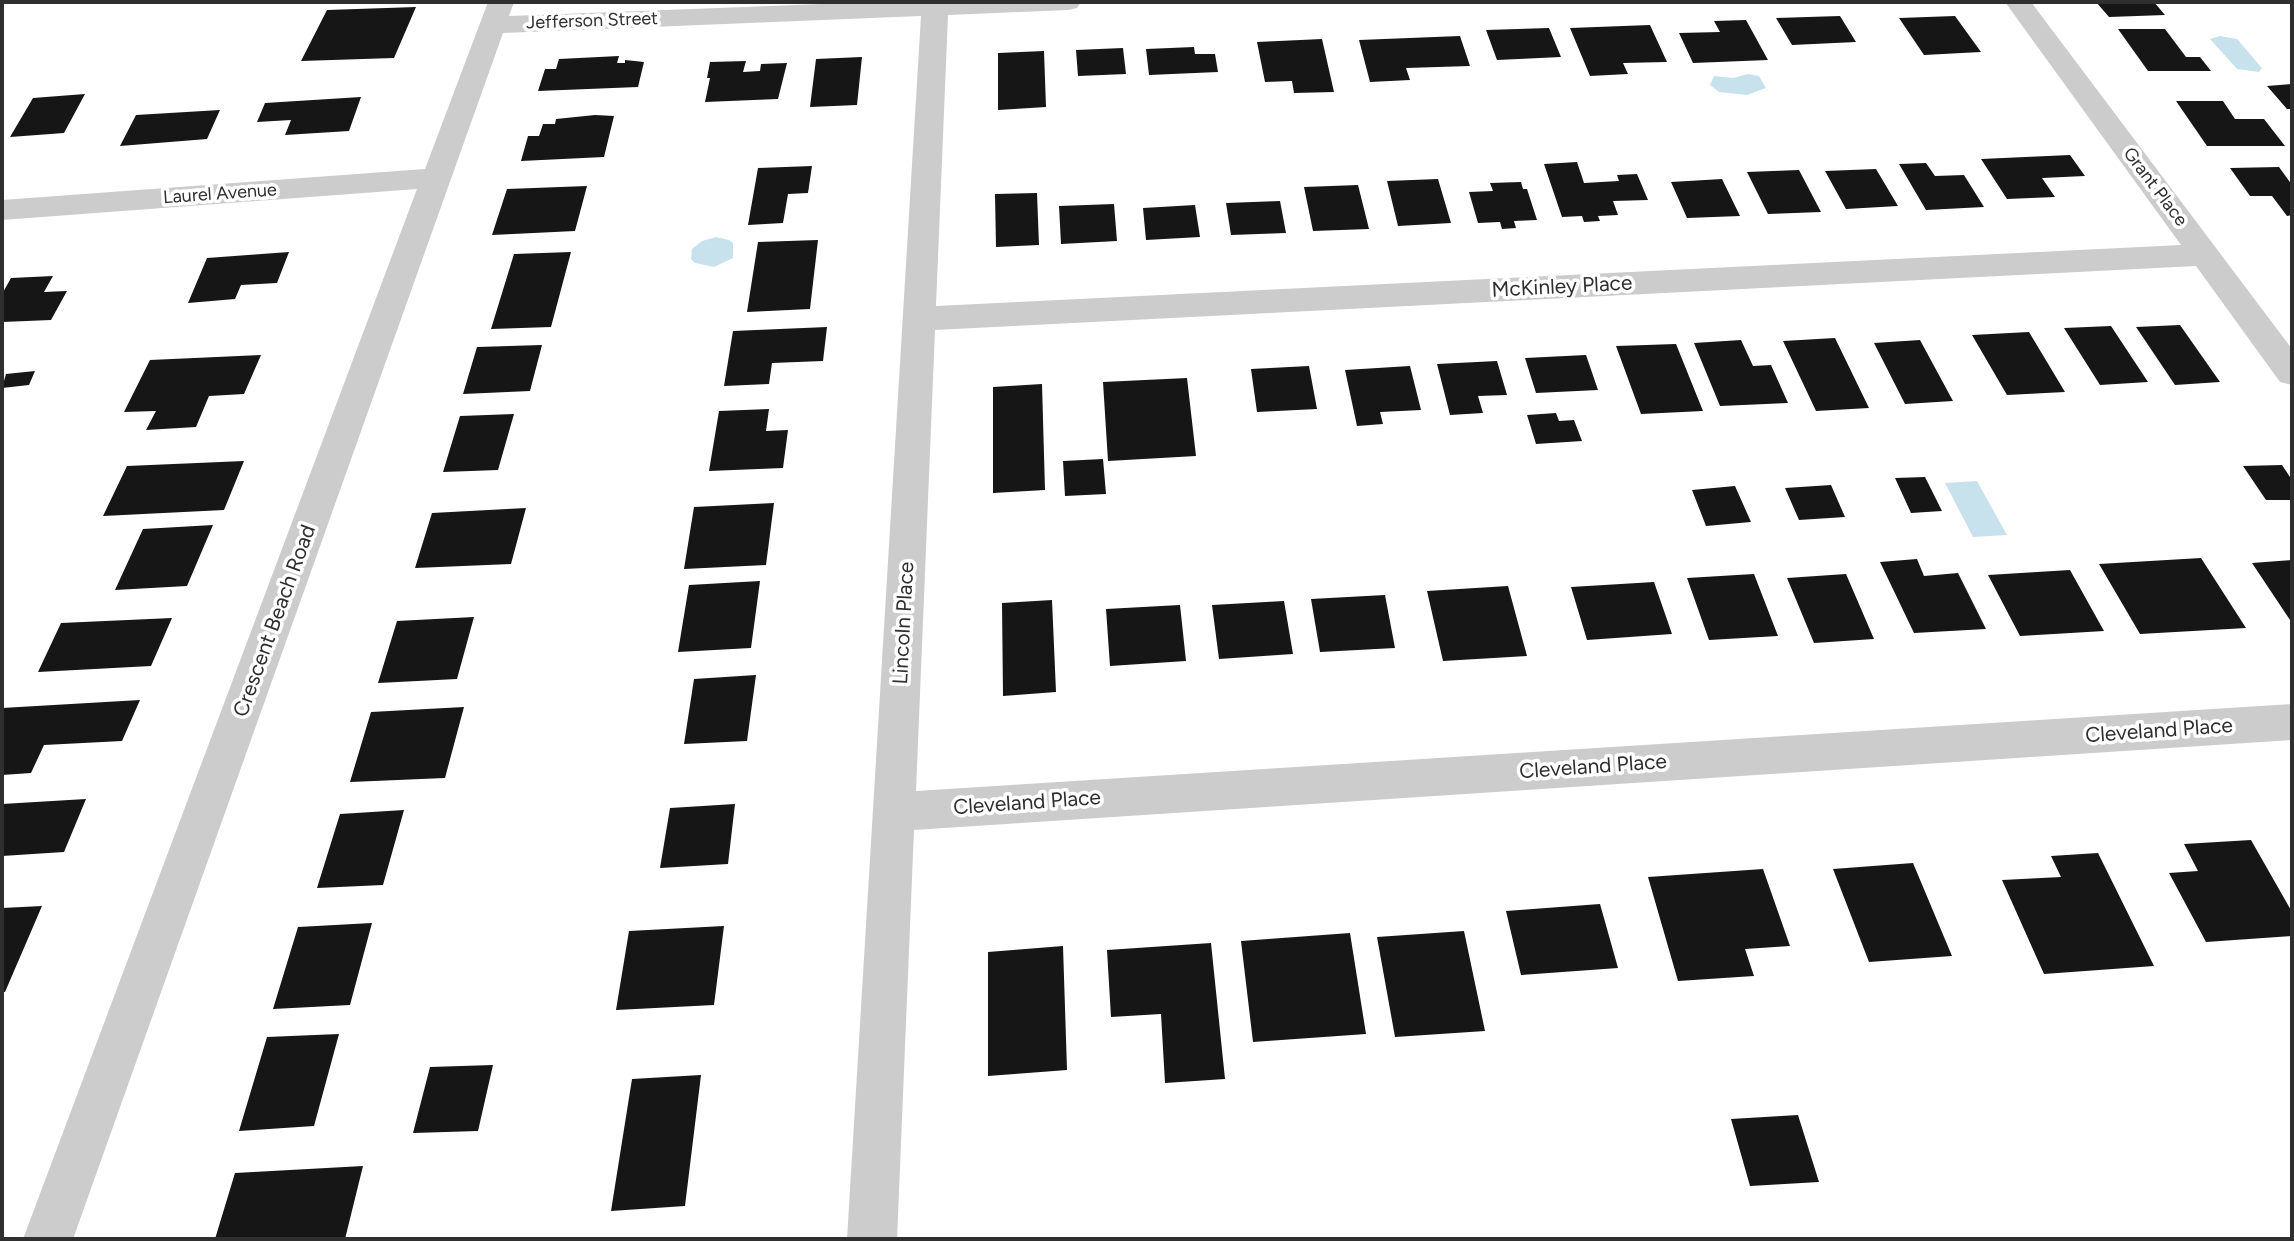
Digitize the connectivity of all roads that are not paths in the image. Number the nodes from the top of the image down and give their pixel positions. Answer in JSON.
{"nodes":[{"id":1,"x":1068,"y":2,"type":"edge"},
{"id":2,"x":2018,"y":2,"type":"edge"},
{"id":3,"x":935,"y":7,"type":"junction"},
{"id":4,"x":497,"y":14,"type":"edge"},
{"id":5,"x":438,"y":178,"type":"junction"},
{"id":6,"x":2,"y":210,"type":"edge"},
{"id":7,"x":2205,"y":255,"type":"junction"},
{"id":8,"x":919,"y":319,"type":"junction"},
{"id":9,"x":2292,"y":373,"type":"edge"},
{"id":10,"x":2292,"y":722,"type":"edge"},
{"id":11,"x":894,"y":812,"type":"junction"},
{"id":12,"x":48,"y":1239,"type":"edge"},
{"id":13,"x":872,"y":1239,"type":"edge"}],
"edges":[{"from":1,"to":3,"type":"street","name":"Jefferson Street"},
{"from":2,"to":7,"type":"street","name":"Grant Place"},
{"from":3,"to":4,"type":"street","name":"Jefferson Street"},
{"from":3,"to":8,"type":"street","name":"Lincoln Place"},
{"from":4,"to":5,"type":"street","name":"Crescent Beach Road"},
{"from":5,"to":6,"type":"street","name":"Laurel Avenue"},
{"from":5,"to":12,"type":"street","name":"Crescent Beach Road"},
{"from":7,"to":8,"type":"street","name":"McKinley Place"},
{"from":7,"to":9,"type":"street","name":"Grant Place"},
{"from":8,"to":11,"type":"street","name":"Lincoln Place"},
{"from":10,"to":11,"type":"street","name":"Cleveland Place"},
{"from":11,"to":13,"type":"street","name":"Lincoln Place"}]}
